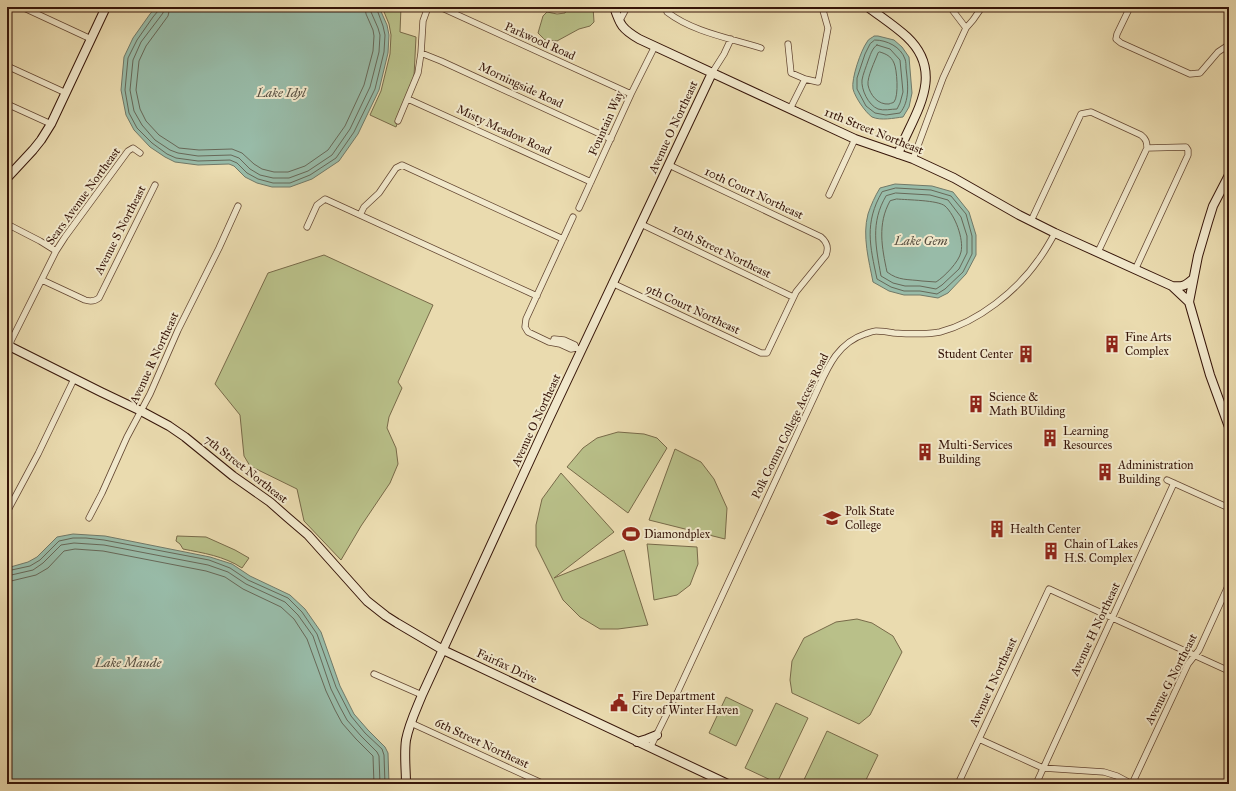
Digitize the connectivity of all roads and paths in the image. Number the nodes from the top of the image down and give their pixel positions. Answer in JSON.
{"nodes":[{"id":1,"x":22,"y":7,"type":"edge"},
{"id":2,"x":106,"y":7,"type":"edge"},
{"id":3,"x":428,"y":7,"type":"edge"},
{"id":4,"x":440,"y":7,"type":"edge"},
{"id":5,"x":614,"y":7,"type":"edge"},
{"id":6,"x":627,"y":7,"type":"edge"},
{"id":7,"x":666,"y":7,"type":"edge"},
{"id":8,"x":822,"y":7,"type":"edge"},
{"id":9,"x":868,"y":7,"type":"edge"},
{"id":10,"x":950,"y":7,"type":"edge"},
{"id":11,"x":982,"y":7,"type":"edge"},
{"id":12,"x":1130,"y":7,"type":"edge"},
{"id":13,"x":619,"y":22,"type":"junction"},
{"id":14,"x":966,"y":28,"type":"junction"},
{"id":15,"x":91,"y":38,"type":"junction"},
{"id":16,"x":731,"y":39,"type":"junction"},
{"id":17,"x":788,"y":44,"type":"dead end"},
{"id":18,"x":1228,"y":45,"type":"edge"},
{"id":19,"x":655,"y":46,"type":"junction"},
{"id":20,"x":760,"y":48,"type":"dead end"},
{"id":21,"x":421,"y":53,"type":"junction"},
{"id":22,"x":7,"y":66,"type":"edge"},
{"id":23,"x":712,"y":73,"type":"junction"},
{"id":24,"x":804,"y":79,"type":"junction"},
{"id":25,"x":66,"y":93,"type":"junction"},
{"id":26,"x":631,"y":94,"type":"junction"},
{"id":27,"x":408,"y":99,"type":"junction"},
{"id":28,"x":10,"y":105,"type":"edge"},
{"id":29,"x":790,"y":109,"type":"junction"},
{"id":30,"x":398,"y":121,"type":"dead end"},
{"id":31,"x":51,"y":124,"type":"junction"},
{"id":32,"x":611,"y":139,"type":"junction"},
{"id":33,"x":855,"y":139,"type":"junction"},
{"id":34,"x":1147,"y":148,"type":"junction"},
{"id":35,"x":140,"y":153,"type":"dead end"},
{"id":36,"x":898,"y":154,"type":"junction"},
{"id":37,"x":913,"y":159,"type":"junction"},
{"id":38,"x":669,"y":165,"type":"junction"},
{"id":39,"x":1229,"y":175,"type":"edge"},
{"id":40,"x":7,"y":178,"type":"edge"},
{"id":41,"x":591,"y":182,"type":"junction"},
{"id":42,"x":155,"y":185,"type":"dead end"},
{"id":43,"x":829,"y":195,"type":"dead end"},
{"id":44,"x":238,"y":206,"type":"dead end"},
{"id":45,"x":579,"y":208,"type":"dead end"},
{"id":46,"x":360,"y":215,"type":"junction"},
{"id":47,"x":573,"y":217,"type":"dead end"},
{"id":48,"x":1031,"y":221,"type":"junction"},
{"id":49,"x":7,"y":224,"type":"edge"},
{"id":50,"x":641,"y":224,"type":"junction"},
{"id":51,"x":307,"y":227,"type":"dead end"},
{"id":52,"x":1055,"y":233,"type":"junction"},
{"id":53,"x":563,"y":239,"type":"junction"},
{"id":54,"x":56,"y":251,"type":"junction"},
{"id":55,"x":1098,"y":252,"type":"junction"},
{"id":56,"x":1136,"y":270,"type":"junction"},
{"id":57,"x":1193,"y":279,"type":"junction"},
{"id":58,"x":42,"y":280,"type":"junction"},
{"id":59,"x":612,"y":283,"type":"junction"},
{"id":60,"x":1172,"y":286,"type":"junction"},
{"id":61,"x":537,"y":296,"type":"junction"},
{"id":62,"x":793,"y":297,"type":"junction"},
{"id":63,"x":1189,"y":302,"type":"junction"},
{"id":64,"x":8,"y":348,"type":"edge"},
{"id":65,"x":578,"y":349,"type":"junction"},
{"id":66,"x":74,"y":379,"type":"junction"},
{"id":67,"x":141,"y":411,"type":"junction"},
{"id":68,"x":1229,"y":427,"type":"edge"},
{"id":69,"x":1167,"y":480,"type":"dead end"},
{"id":70,"x":1174,"y":484,"type":"junction"},
{"id":71,"x":1229,"y":508,"type":"edge"},
{"id":72,"x":7,"y":512,"type":"edge"},
{"id":73,"x":89,"y":518,"type":"dead end"},
{"id":74,"x":1229,"y":584,"type":"edge"},
{"id":75,"x":1113,"y":618,"type":"junction"},
{"id":76,"x":443,"y":650,"type":"junction"},
{"id":77,"x":1194,"y":655,"type":"junction"},
{"id":78,"x":1229,"y":671,"type":"edge"},
{"id":79,"x":374,"y":674,"type":"dead end"},
{"id":80,"x":422,"y":695,"type":"junction"},
{"id":81,"x":411,"y":723,"type":"junction"},
{"id":82,"x":657,"y":735,"type":"junction"},
{"id":83,"x":979,"y":739,"type":"junction"},
{"id":84,"x":637,"y":742,"type":"junction"},
{"id":85,"x":650,"y":748,"type":"junction"},
{"id":86,"x":1044,"y":768,"type":"junction"},
{"id":87,"x":1229,"y":781,"type":"edge"},
{"id":88,"x":406,"y":784,"type":"edge"},
{"id":89,"x":544,"y":784,"type":"edge"},
{"id":90,"x":728,"y":784,"type":"edge"},
{"id":91,"x":958,"y":784,"type":"edge"},
{"id":92,"x":1036,"y":784,"type":"edge"},
{"id":93,"x":1132,"y":784,"type":"edge"},
{"id":94,"x":1228,"y":784,"type":"edge"}],
"edges":[{"from":1,"to":15,"type":"street"},
{"from":2,"to":15,"type":"street"},
{"from":3,"to":21,"type":"street"},
{"from":4,"to":26,"type":"street","name":"Parkwood Road"},
{"from":5,"to":13,"type":"street","name":"11th Street Northeast"},
{"from":6,"to":13,"type":"street"},
{"from":7,"to":16,"type":"street"},
{"from":8,"to":24,"type":"street"},
{"from":9,"to":36,"type":"street"},
{"from":10,"to":14,"type":"street"},
{"from":11,"to":14,"type":"street"},
{"from":12,"to":18,"type":"street"},
{"from":13,"to":19,"type":"street","name":"11th Street Northeast"},
{"from":14,"to":37,"type":"street"},
{"from":15,"to":25,"type":"street"},
{"from":16,"to":20,"type":"street"},
{"from":16,"to":23,"type":"street"},
{"from":17,"to":24,"type":"street"},
{"from":19,"to":23,"type":"street","name":"11th Street Northeast"},
{"from":19,"to":26,"type":"street","name":"Fountain Way"},
{"from":21,"to":27,"type":"street"},
{"from":21,"to":32,"type":"street","name":"Morningside Road"},
{"from":22,"to":25,"type":"street"},
{"from":23,"to":29,"type":"street","name":"11th Street Northeast"},
{"from":23,"to":38,"type":"street","name":"Avenue O Northeast"},
{"from":24,"to":29,"type":"street"},
{"from":25,"to":31,"type":"street"},
{"from":26,"to":32,"type":"street","name":"Fountain Way"},
{"from":27,"to":30,"type":"street"},
{"from":27,"to":41,"type":"street","name":"Misty Meadow Road"},
{"from":28,"to":31,"type":"street"},
{"from":29,"to":33,"type":"street","name":"11th Street Northeast"},
{"from":31,"to":40,"type":"street"},
{"from":32,"to":41,"type":"street","name":"Fountain Way"},
{"from":33,"to":36,"type":"street","name":"11th Street Northeast"},
{"from":33,"to":43,"type":"street"},
{"from":34,"to":48,"type":"street"},
{"from":34,"to":55,"type":"street"},
{"from":34,"to":56,"type":"street"},
{"from":35,"to":54,"type":"street","name":"Sears Avenue Northeast"},
{"from":36,"to":37,"type":"street","name":"11th Street Northeast"},
{"from":37,"to":48,"type":"street","name":"11th Street Northeast"},
{"from":38,"to":50,"type":"street","name":"Avenue O Northeast"},
{"from":38,"to":62,"type":"street","name":"10th Court Northeast"},
{"from":39,"to":57,"type":"street"},
{"from":41,"to":45,"type":"street","name":"Fountain Way"},
{"from":42,"to":58,"type":"street","name":"Avenue S Northeast"},
{"from":44,"to":67,"type":"street","name":"Avenue R Northeast"},
{"from":46,"to":51,"type":"street"},
{"from":46,"to":53,"type":"street"},
{"from":46,"to":61,"type":"street"},
{"from":47,"to":53,"type":"street"},
{"from":48,"to":52,"type":"street","name":"11th Street Northeast"},
{"from":49,"to":54,"type":"street"},
{"from":50,"to":59,"type":"street","name":"Avenue O Northeast"},
{"from":50,"to":62,"type":"street","name":"10th Street Northeast"},
{"from":52,"to":55,"type":"street","name":"11th Street Northeast"},
{"from":52,"to":82,"type":"street","name":"Polk Comm College Access Road"},
{"from":53,"to":61,"type":"street"},
{"from":54,"to":58,"type":"street","name":"Sears Avenue Northeast"},
{"from":55,"to":56,"type":"street","name":"11th Street Northeast"},
{"from":56,"to":60,"type":"street","name":"11th Street Northeast"},
{"from":57,"to":60,"type":"street"},
{"from":57,"to":63,"type":"street"},
{"from":58,"to":64,"type":"street","name":"Sears Avenue Northeast"},
{"from":59,"to":62,"type":"street","name":"9th Court Northeast"},
{"from":59,"to":65,"type":"street","name":"Avenue O Northeast"},
{"from":60,"to":63,"type":"street","name":"11th Street Northeast"},
{"from":61,"to":65,"type":"street"},
{"from":63,"to":68,"type":"street"},
{"from":64,"to":66,"type":"street","name":"7th Street Northeast"},
{"from":65,"to":76,"type":"street","name":"Avenue O Northeast"},
{"from":66,"to":67,"type":"street","name":"7th Street Northeast"},
{"from":66,"to":72,"type":"street"},
{"from":67,"to":73,"type":"street","name":"Avenue R Northeast"},
{"from":67,"to":76,"type":"street","name":"7th Street Northeast"},
{"from":69,"to":70,"type":"street"},
{"from":70,"to":71,"type":"street"},
{"from":70,"to":75,"type":"street","name":"Avenue H Northeast"},
{"from":74,"to":77,"type":"street","name":"Avenue G Northeast"},
{"from":75,"to":77,"type":"street"},
{"from":75,"to":83,"type":"street","name":"Avenue I Northeast"},
{"from":75,"to":86,"type":"street","name":"Avenue H Northeast"},
{"from":76,"to":80,"type":"street","name":"Avenue O Northeast"},
{"from":76,"to":84,"type":"street","name":"Fairfax Drive"},
{"from":77,"to":78,"type":"street"},
{"from":77,"to":93,"type":"street","name":"Avenue G Northeast"},
{"from":79,"to":80,"type":"street"},
{"from":80,"to":81,"type":"street","name":"Avenue O Northeast"},
{"from":81,"to":88,"type":"street","name":"Avenue O Northeast"},
{"from":81,"to":89,"type":"street","name":"6th Street Northeast"},
{"from":82,"to":84,"type":"street"},
{"from":82,"to":85,"type":"street","name":"Polk Comm College Access Road"},
{"from":83,"to":86,"type":"street"},
{"from":83,"to":91,"type":"street","name":"Avenue I Northeast"},
{"from":84,"to":85,"type":"street","name":"Fairfax Drive"},
{"from":85,"to":90,"type":"street","name":"Fairfax Drive"},
{"from":86,"to":92,"type":"street","name":"Avenue H Northeast"},
{"from":86,"to":93,"type":"street"},
{"from":87,"to":94,"type":"street"}]}
